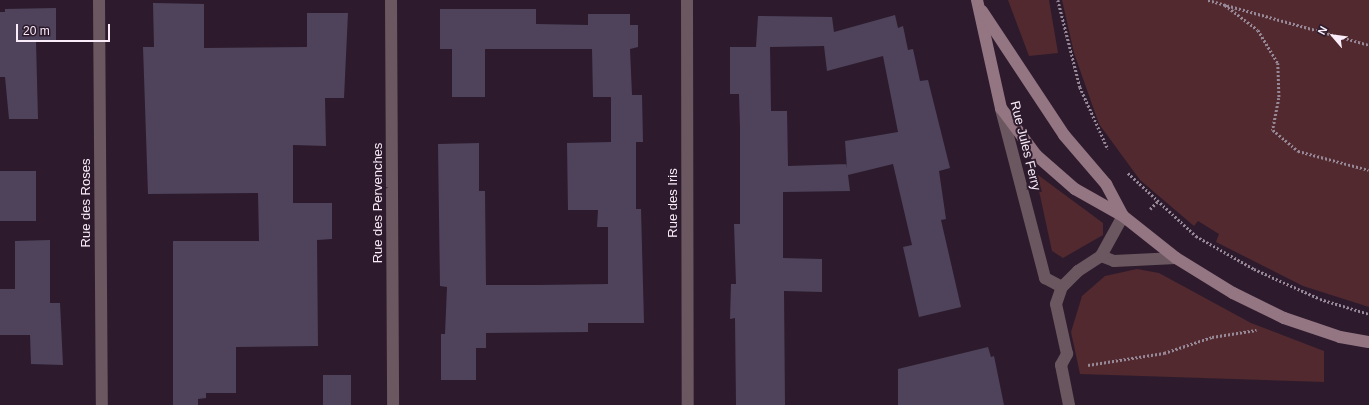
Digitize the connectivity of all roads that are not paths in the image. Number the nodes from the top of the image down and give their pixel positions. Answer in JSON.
{"nodes":[{"id":1,"x":99,"y":0,"type":"edge"},
{"id":2,"x":391,"y":0,"type":"edge"},
{"id":3,"x":687,"y":0,"type":"edge"},
{"id":4,"x":977,"y":1,"type":"edge"},
{"id":5,"x":1001,"y":108,"type":"junction"},
{"id":6,"x":1123,"y":216,"type":"junction"},
{"id":7,"x":1101,"y":256,"type":"junction"},
{"id":8,"x":1176,"y":258,"type":"junction"},
{"id":9,"x":1062,"y":287,"type":"junction"},
{"id":10,"x":1369,"y":342,"type":"edge"},
{"id":11,"x":102,"y":405,"type":"edge"},
{"id":12,"x":393,"y":405,"type":"edge"},
{"id":13,"x":688,"y":405,"type":"edge"},
{"id":14,"x":1069,"y":405,"type":"edge"}],
"edges":[{"from":1,"to":11,"type":"street","name":"Rue des Roses"},
{"from":2,"to":12,"type":"street","name":"Rue des Pervenches"},
{"from":3,"to":13,"type":"street","name":"Rue des Iris"},
{"from":4,"to":5,"type":"street","name":"Rue Jules Ferry"},
{"from":4,"to":6,"type":"street"},
{"from":5,"to":6,"type":"street"},
{"from":5,"to":9,"type":"street","name":"Rue Jules Ferry"},
{"from":6,"to":7,"type":"street"},
{"from":6,"to":8,"type":"street"},
{"from":7,"to":8,"type":"street"},
{"from":7,"to":9,"type":"street"},
{"from":8,"to":10,"type":"street"},
{"from":9,"to":14,"type":"street"}]}
